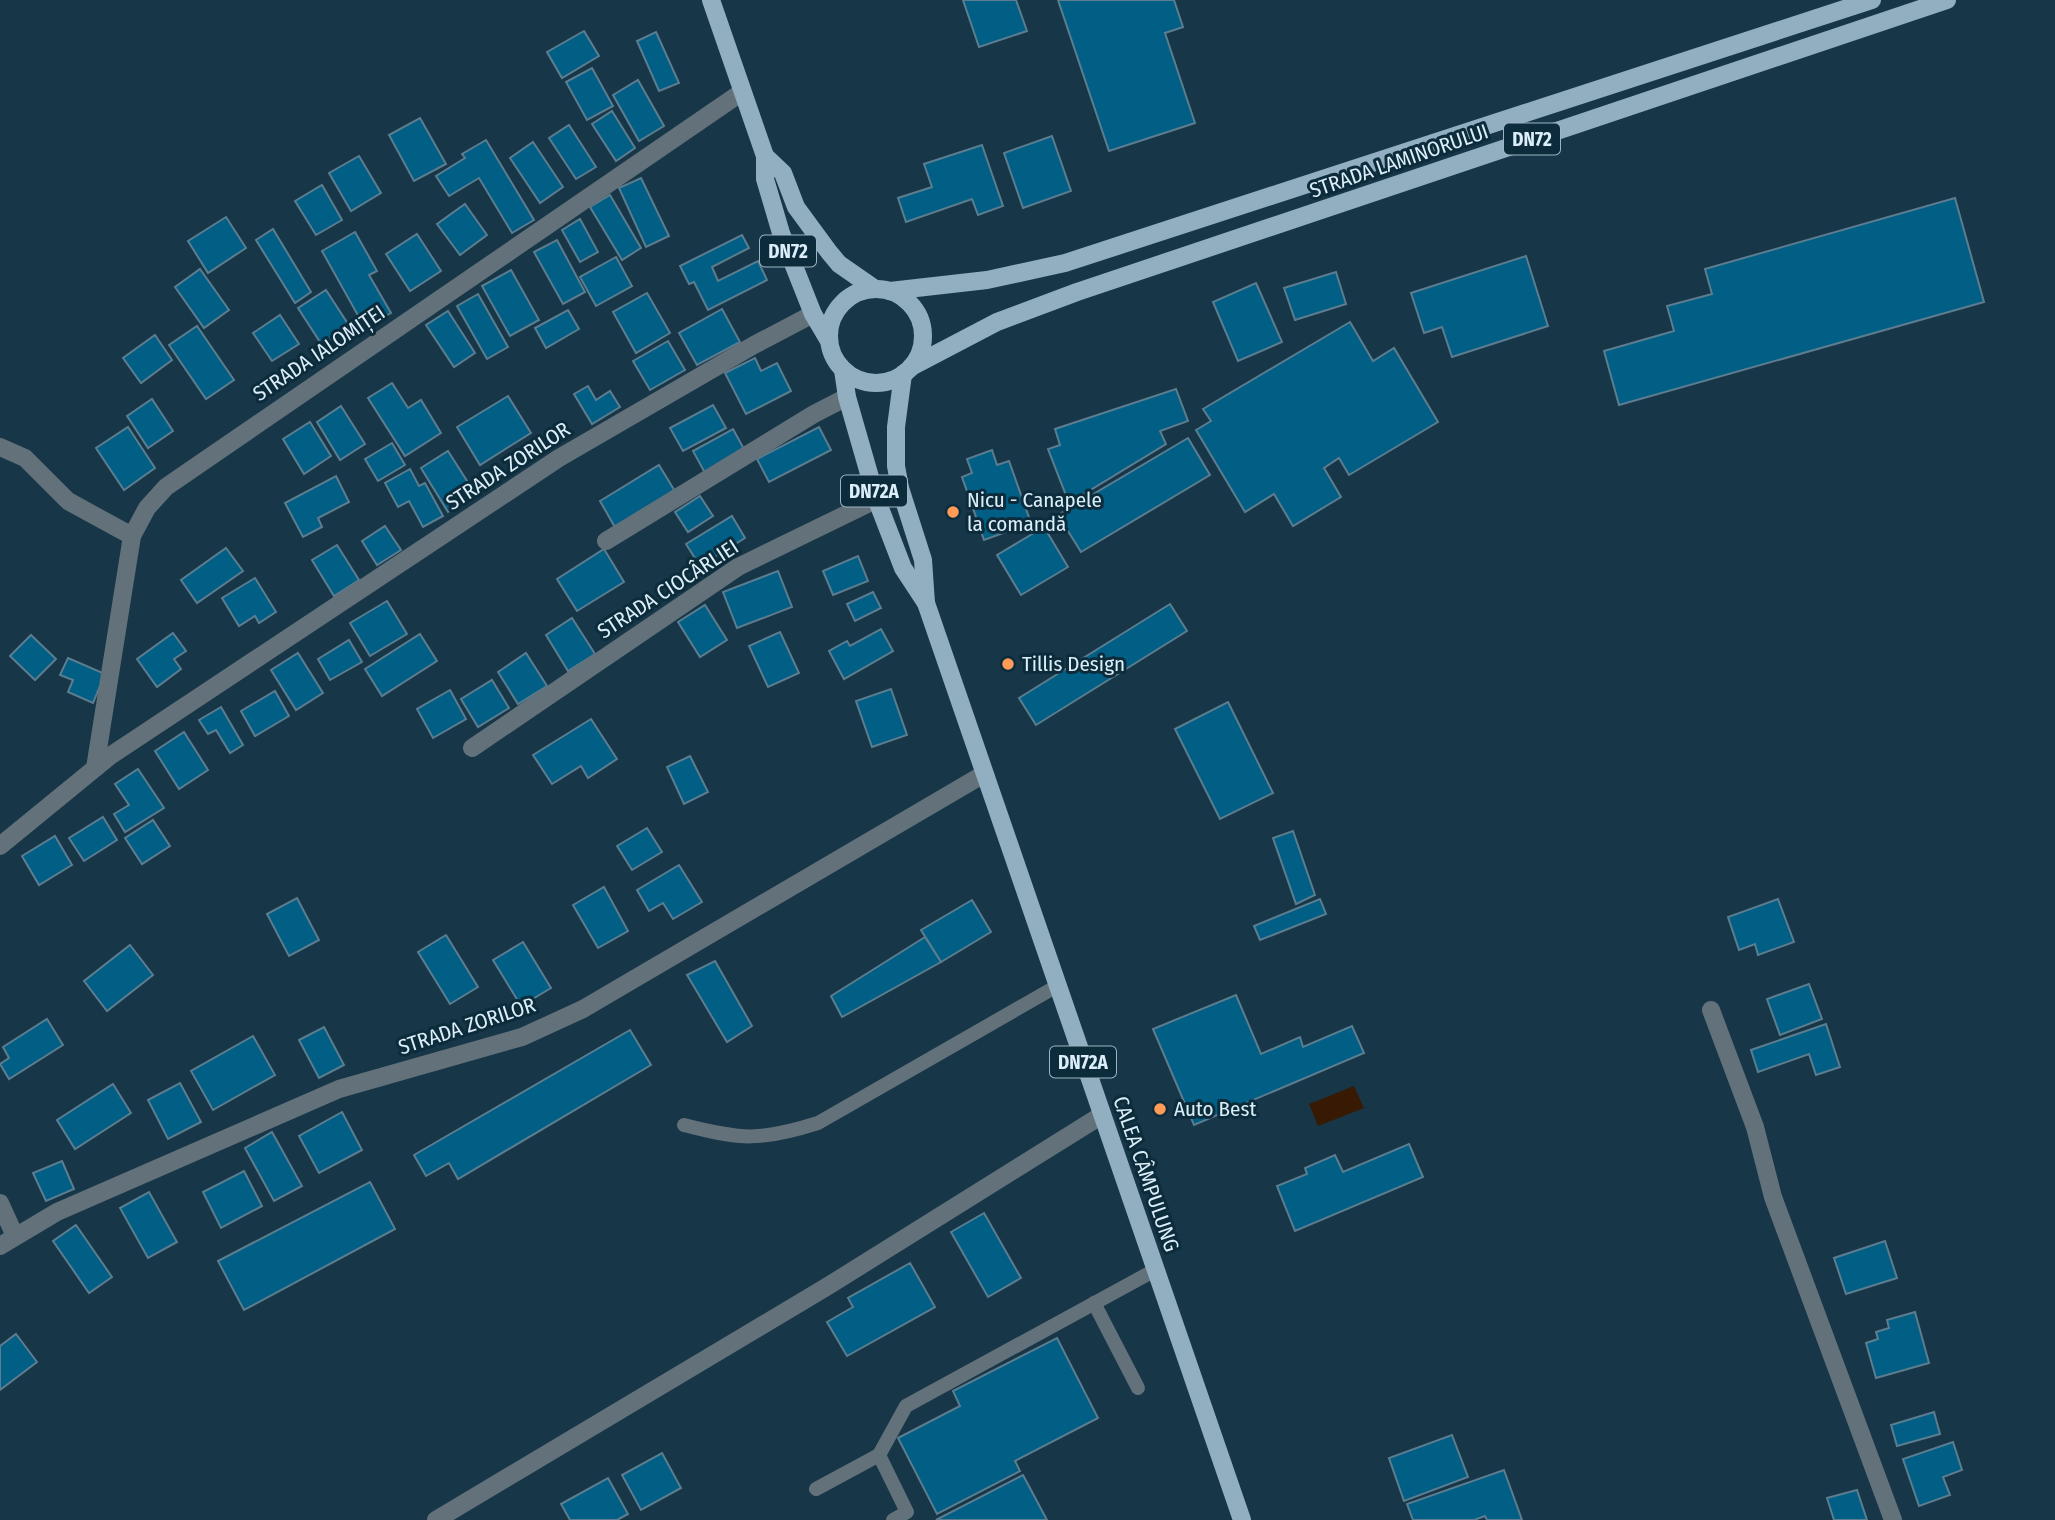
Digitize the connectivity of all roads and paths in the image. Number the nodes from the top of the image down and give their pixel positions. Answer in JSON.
{"nodes":[{"id":1,"x":711,"y":0,"type":"edge"},
{"id":2,"x":1871,"y":0,"type":"edge"},
{"id":3,"x":1947,"y":0,"type":"edge"},
{"id":4,"x":742,"y":92,"type":"junction"},
{"id":5,"x":765,"y":156,"type":"junction"},
{"id":6,"x":883,"y":290,"type":"junction"},
{"id":7,"x":813,"y":314,"type":"junction"},
{"id":8,"x":829,"y":341,"type":"junction"},
{"id":9,"x":843,"y":370,"type":"junction"},
{"id":10,"x":907,"y":371,"type":"junction"},
{"id":11,"x":847,"y":397,"type":"junction"},
{"id":12,"x":0,"y":447,"type":"edge"},
{"id":13,"x":900,"y":488,"type":"junction"},
{"id":14,"x":876,"y":498,"type":"junction"},
{"id":15,"x":132,"y":536,"type":"junction"},
{"id":16,"x":606,"y":541,"type":"dead end"},
{"id":17,"x":926,"y":603,"type":"junction"},
{"id":18,"x":472,"y":748,"type":"dead end"},
{"id":19,"x":95,"y":768,"type":"junction"},
{"id":20,"x":984,"y":774,"type":"junction"},
{"id":21,"x":0,"y":846,"type":"edge"},
{"id":22,"x":1057,"y":986,"type":"junction"},
{"id":23,"x":1711,"y":1010,"type":"dead end"},
{"id":24,"x":1102,"y":1115,"type":"junction"},
{"id":25,"x":684,"y":1125,"type":"dead end"},
{"id":26,"x":0,"y":1203,"type":"edge"},
{"id":27,"x":8,"y":1241,"type":"edge"},
{"id":28,"x":1155,"y":1270,"type":"junction"},
{"id":29,"x":1094,"y":1303,"type":"junction"},
{"id":30,"x":1138,"y":1388,"type":"dead end"},
{"id":31,"x":879,"y":1455,"type":"junction"},
{"id":32,"x":816,"y":1489,"type":"dead end"},
{"id":33,"x":436,"y":1520,"type":"edge"},
{"id":34,"x":893,"y":1520,"type":"edge"},
{"id":35,"x":1242,"y":1520,"type":"edge"},
{"id":36,"x":1893,"y":1520,"type":"edge"}],
"edges":[{"from":1,"to":4,"type":"main road","name":"CALEA CÂMPULUNG","number":"DN72"},
{"from":2,"to":6,"type":"main road","name":"STRADA LAMINORULUI"},
{"from":3,"to":10,"type":"main road","name":"STRADA LAMINORULUI","number":"DN72"},
{"from":4,"to":5,"type":"main road","name":"CALEA CÂMPULUNG","number":"DN72"},
{"from":4,"to":15,"type":"street","name":"STRADA IALOMIȚEI"},
{"from":5,"to":6,"type":"main road","name":"CALEA CÂMPULUNG","number":"DN72"},
{"from":5,"to":7,"type":"main road","name":"CALEA CÂMPULUNG","number":"DN72"},
{"from":6,"to":8,"type":"main road"},
{"from":6,"to":10,"type":"main road","name":"CALEA CÂMPULUNG","number":"DN72"},
{"from":7,"to":8,"type":"main road","name":"CALEA CÂMPULUNG","number":"DN72"},
{"from":7,"to":19,"type":"street","name":"STRADA ZORILOR"},
{"from":8,"to":9,"type":"main road","name":"CALEA CÂMPULUNG","number":"DN72"},
{"from":9,"to":10,"type":"main road","number":"DN72"},
{"from":9,"to":11,"type":"main road","name":"CALEA CÂMPULUNG","number":"DN72A"},
{"from":10,"to":13,"type":"main road","name":"CALEA CÂMPULUNG","number":"DN72A"},
{"from":11,"to":14,"type":"main road","name":"CALEA CÂMPULUNG","number":"DN72A"},
{"from":11,"to":16,"type":"street"},
{"from":12,"to":15,"type":"street"},
{"from":13,"to":14,"type":"street","name":"STRADA CIOCÂRLIEI"},
{"from":13,"to":17,"type":"main road","name":"CALEA CÂMPULUNG","number":"DN72A"},
{"from":14,"to":17,"type":"main road","name":"CALEA CÂMPULUNG","number":"DN72A"},
{"from":14,"to":18,"type":"street","name":"STRADA CIOCÂRLIEI"},
{"from":15,"to":19,"type":"street","name":"STRADA IALOMIȚEI"},
{"from":17,"to":20,"type":"main road","name":"CALEA CÂMPULUNG","number":"DN72A"},
{"from":19,"to":21,"type":"street","name":"STRADA ZORILOR"},
{"from":20,"to":22,"type":"main road","name":"CALEA CÂMPULUNG","number":"DN72A"},
{"from":20,"to":27,"type":"street","name":"STRADA ZORILOR"},
{"from":22,"to":24,"type":"main road","name":"CALEA CÂMPULUNG","number":"DN72A"},
{"from":22,"to":25,"type":"lane"},
{"from":23,"to":36,"type":"street"},
{"from":24,"to":28,"type":"main road","name":"CALEA CÂMPULUNG","number":"DN72A"},
{"from":24,"to":33,"type":"street"},
{"from":26,"to":27,"type":"street","name":"STRADA ZORILOR"},
{"from":28,"to":29,"type":"lane"},
{"from":28,"to":35,"type":"main road","name":"CALEA CÂMPULUNG","number":"DN72A"},
{"from":29,"to":30,"type":"lane"},
{"from":29,"to":31,"type":"lane"},
{"from":31,"to":32,"type":"lane"},
{"from":31,"to":34,"type":"lane"}]}
